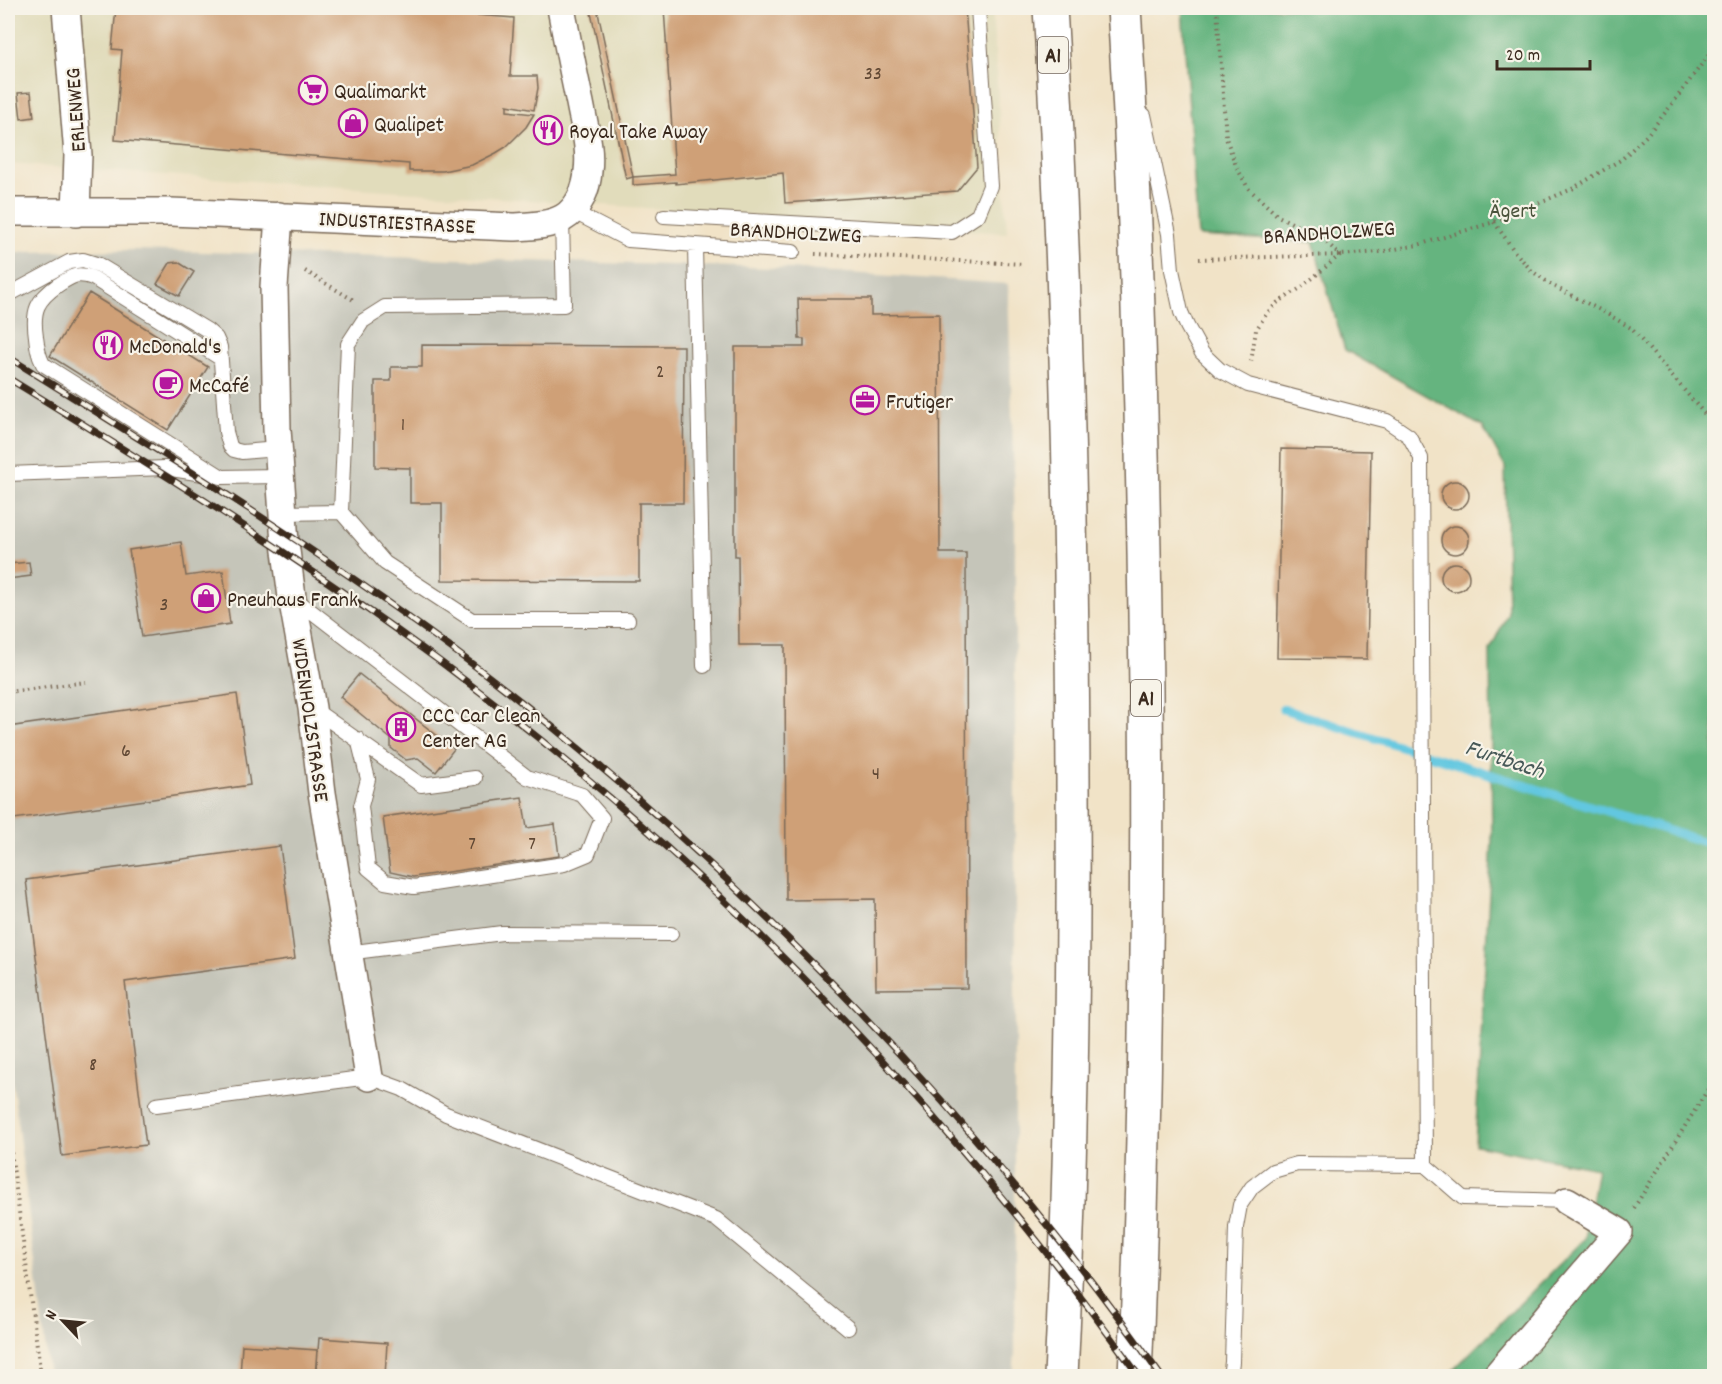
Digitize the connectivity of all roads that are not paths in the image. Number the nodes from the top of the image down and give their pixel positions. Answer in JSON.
{"nodes":[{"id":1,"x":66,"y":8,"type":"edge"},
{"id":2,"x":561,"y":8,"type":"edge"},
{"id":3,"x":978,"y":8,"type":"edge"},
{"id":4,"x":1050,"y":8,"type":"edge"},
{"id":5,"x":1124,"y":14,"type":"edge"},
{"id":6,"x":8,"y":212,"type":"edge"},
{"id":7,"x":76,"y":213,"type":"junction"},
{"id":8,"x":567,"y":215,"type":"junction"},
{"id":9,"x":279,"y":216,"type":"junction"},
{"id":10,"x":664,"y":216,"type":"dead end"},
{"id":11,"x":695,"y":246,"type":"junction"},
{"id":12,"x":793,"y":252,"type":"road end"},
{"id":13,"x":8,"y":295,"type":"edge"},
{"id":14,"x":220,"y":358,"type":"junction"},
{"id":15,"x":279,"y":449,"type":"junction"},
{"id":16,"x":8,"y":474,"type":"edge"},
{"id":17,"x":280,"y":476,"type":"junction"},
{"id":18,"x":222,"y":477,"type":"junction"},
{"id":19,"x":283,"y":513,"type":"junction"},
{"id":20,"x":341,"y":513,"type":"junction"},
{"id":21,"x":292,"y":597,"type":"junction"},
{"id":22,"x":628,"y":620,"type":"dead end"},
{"id":23,"x":704,"y":666,"type":"dead end"},
{"id":24,"x":312,"y":708,"type":"junction"},
{"id":25,"x":358,"y":739,"type":"junction"},
{"id":26,"x":475,"y":778,"type":"dead end"},
{"id":27,"x":671,"y":934,"type":"dead end"},
{"id":28,"x":347,"y":953,"type":"junction"},
{"id":29,"x":369,"y":1077,"type":"junction"},
{"id":30,"x":156,"y":1105,"type":"dead end"},
{"id":31,"x":1425,"y":1165,"type":"junction"},
{"id":32,"x":1568,"y":1201,"type":"joint"},
{"id":33,"x":848,"y":1328,"type":"dead end"},
{"id":34,"x":1061,"y":1377,"type":"edge"},
{"id":35,"x":1135,"y":1377,"type":"edge"},
{"id":36,"x":1230,"y":1377,"type":"edge"},
{"id":37,"x":1496,"y":1377,"type":"edge"}],
"edges":[{"from":1,"to":7,"type":"street","name":"ERLENWEG"},
{"from":2,"to":8,"type":"street"},
{"from":3,"to":10,"type":"lane"},
{"from":4,"to":34,"type":"highway","number":"A1"},
{"from":5,"to":31,"type":"lane"},
{"from":5,"to":35,"type":"highway","number":"A1"},
{"from":6,"to":7,"type":"street","name":"INDUSTRIESTRASSE"},
{"from":7,"to":9,"type":"street","name":"INDUSTRIESTRASSE"},
{"from":8,"to":9,"type":"street","name":"INDUSTRIESTRASSE"},
{"from":8,"to":11,"type":"lane","name":"BRANDHOLZWEG"},
{"from":8,"to":20,"type":"lane"},
{"from":9,"to":15,"type":"street","name":"WIDENHOLZSTRASSE"},
{"from":11,"to":12,"type":"lane","name":"BRANDHOLZWEG"},
{"from":11,"to":23,"type":"lane"},
{"from":13,"to":14,"type":"lane"},
{"from":14,"to":15,"type":"lane"},
{"from":14,"to":18,"type":"lane"},
{"from":15,"to":17,"type":"street","name":"WIDENHOLZSTRASSE"},
{"from":16,"to":18,"type":"lane"},
{"from":17,"to":18,"type":"lane"},
{"from":17,"to":19,"type":"street","name":"WIDENHOLZSTRASSE"},
{"from":19,"to":20,"type":"lane"},
{"from":19,"to":21,"type":"street","name":"WIDENHOLZSTRASSE"},
{"from":20,"to":22,"type":"lane"},
{"from":21,"to":24,"type":"street","name":"WIDENHOLZSTRASSE"},
{"from":21,"to":25,"type":"lane"},
{"from":24,"to":25,"type":"lane"},
{"from":24,"to":28,"type":"street","name":"WIDENHOLZSTRASSE"},
{"from":25,"to":26,"type":"lane"},
{"from":27,"to":28,"type":"lane"},
{"from":28,"to":29,"type":"street","name":"WIDENHOLZSTRASSE"},
{"from":29,"to":30,"type":"lane"},
{"from":29,"to":33,"type":"lane"},
{"from":31,"to":32,"type":"lane"},
{"from":31,"to":36,"type":"lane"},
{"from":32,"to":37,"type":"street"}]}
